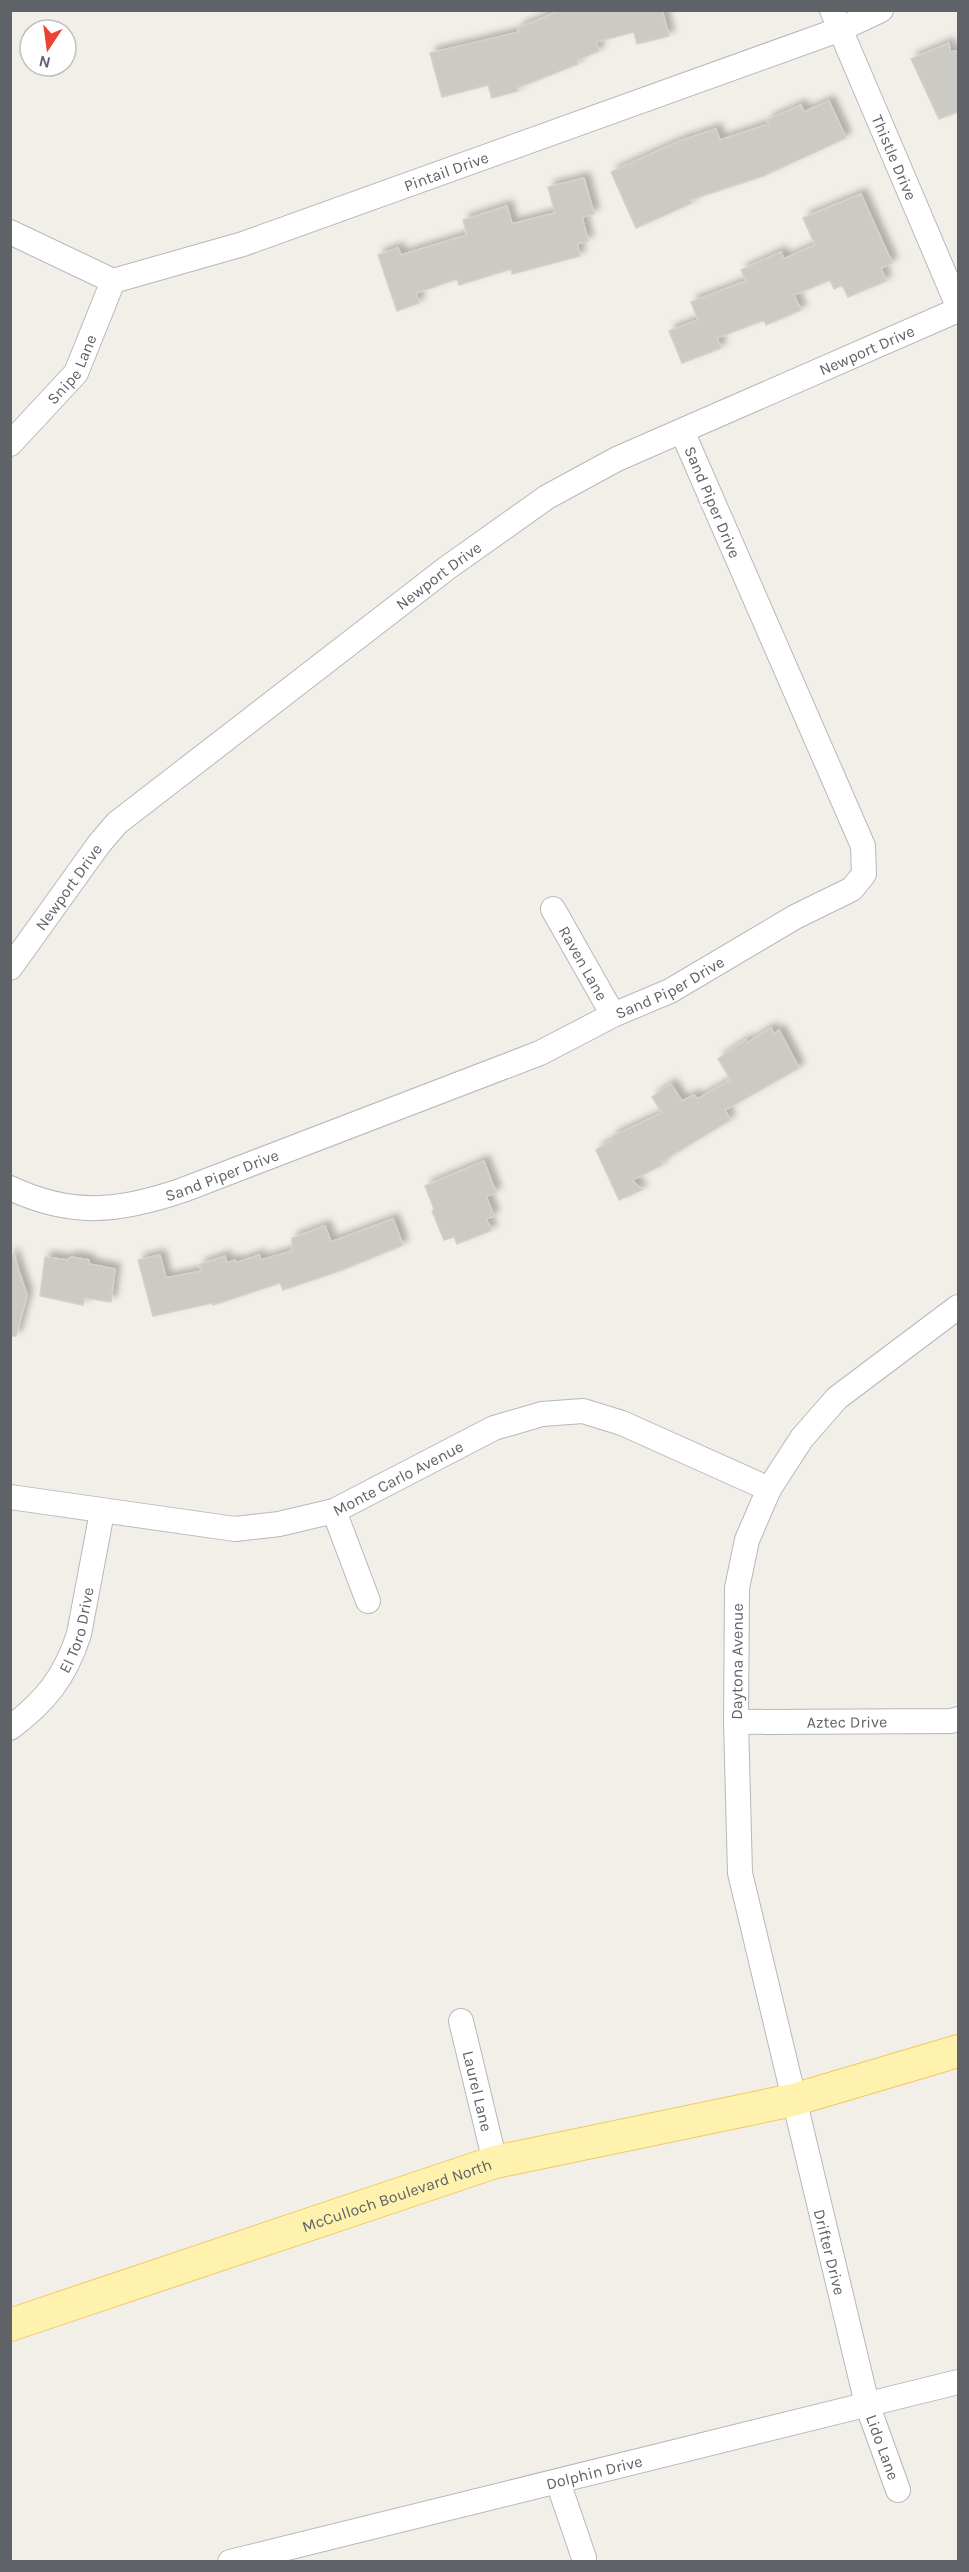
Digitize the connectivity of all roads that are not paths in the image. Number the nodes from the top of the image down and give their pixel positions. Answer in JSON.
{"nodes":[{"id":1,"x":881,"y":10,"type":"edge"},
{"id":2,"x":836,"y":20,"type":"edge"},
{"id":3,"x":10,"y":232,"type":"edge"},
{"id":4,"x":113,"y":281,"type":"junction"},
{"id":5,"x":958,"y":308,"type":"edge"},
{"id":6,"x":682,"y":431,"type":"junction"},
{"id":7,"x":10,"y":444,"type":"edge"},
{"id":8,"x":553,"y":909,"type":"dead end"},
{"id":9,"x":10,"y":968,"type":"edge"},
{"id":10,"x":613,"y":1015,"type":"junction"},
{"id":11,"x":10,"y":1188,"type":"edge"},
{"id":12,"x":958,"y":1307,"type":"edge"},
{"id":13,"x":769,"y":1489,"type":"junction"},
{"id":14,"x":10,"y":1497,"type":"edge"},
{"id":15,"x":334,"y":1511,"type":"junction"},
{"id":16,"x":102,"y":1512,"type":"junction"},
{"id":17,"x":368,"y":1600,"type":"dead end"},
{"id":18,"x":958,"y":1719,"type":"edge"},
{"id":19,"x":736,"y":1722,"type":"junction"},
{"id":20,"x":10,"y":1728,"type":"edge"},
{"id":21,"x":461,"y":2020,"type":"dead end"},
{"id":22,"x":958,"y":2051,"type":"edge"},
{"id":23,"x":793,"y":2100,"type":"junction"},
{"id":24,"x":495,"y":2162,"type":"junction"},
{"id":25,"x":10,"y":2325,"type":"edge"},
{"id":26,"x":958,"y":2382,"type":"edge"},
{"id":27,"x":867,"y":2404,"type":"junction"},
{"id":28,"x":558,"y":2482,"type":"junction"},
{"id":29,"x":898,"y":2490,"type":"dead end"},
{"id":30,"x":584,"y":2558,"type":"dead end"},
{"id":31,"x":230,"y":2562,"type":"edge"}],
"edges":[{"from":1,"to":2,"type":"street","name":"Pintail Drive"},
{"from":2,"to":4,"type":"street","name":"Pintail Drive"},
{"from":2,"to":5,"type":"street","name":"Thistle Drive"},
{"from":3,"to":4,"type":"street"},
{"from":4,"to":7,"type":"street","name":"Snipe Lane"},
{"from":5,"to":6,"type":"street","name":"Newport Drive"},
{"from":6,"to":9,"type":"street","name":"Newport Drive"},
{"from":6,"to":10,"type":"street","name":"Sand Piper Drive"},
{"from":8,"to":10,"type":"street","name":"Raven Lane"},
{"from":10,"to":11,"type":"street","name":"Sand Piper Drive"},
{"from":12,"to":13,"type":"street","name":"Daytona Avenue"},
{"from":13,"to":15,"type":"street","name":"Monte Carlo Avenue"},
{"from":13,"to":19,"type":"street","name":"Daytona Avenue"},
{"from":14,"to":16,"type":"street","name":"Monte Carlo Avenue"},
{"from":15,"to":16,"type":"street","name":"Monte Carlo Avenue"},
{"from":15,"to":17,"type":"street"},
{"from":16,"to":20,"type":"street","name":"El Toro Drive"},
{"from":18,"to":19,"type":"street","name":"Aztec Drive"},
{"from":19,"to":23,"type":"street","name":"Daytona Avenue"},
{"from":21,"to":24,"type":"street","name":"Laurel Lane"},
{"from":22,"to":23,"type":"main road","name":"McCulloch Boulevard North"},
{"from":23,"to":24,"type":"main road","name":"McCulloch Boulevard North"},
{"from":23,"to":27,"type":"street","name":"Drifter Drive"},
{"from":24,"to":25,"type":"main road","name":"McCulloch Boulevard North"},
{"from":26,"to":27,"type":"street","name":"Dolphin Drive"},
{"from":27,"to":28,"type":"street","name":"Dolphin Drive"},
{"from":27,"to":29,"type":"street","name":"Lido Lane"},
{"from":28,"to":30,"type":"street"},
{"from":28,"to":31,"type":"street","name":"Dolphin Drive"}]}
